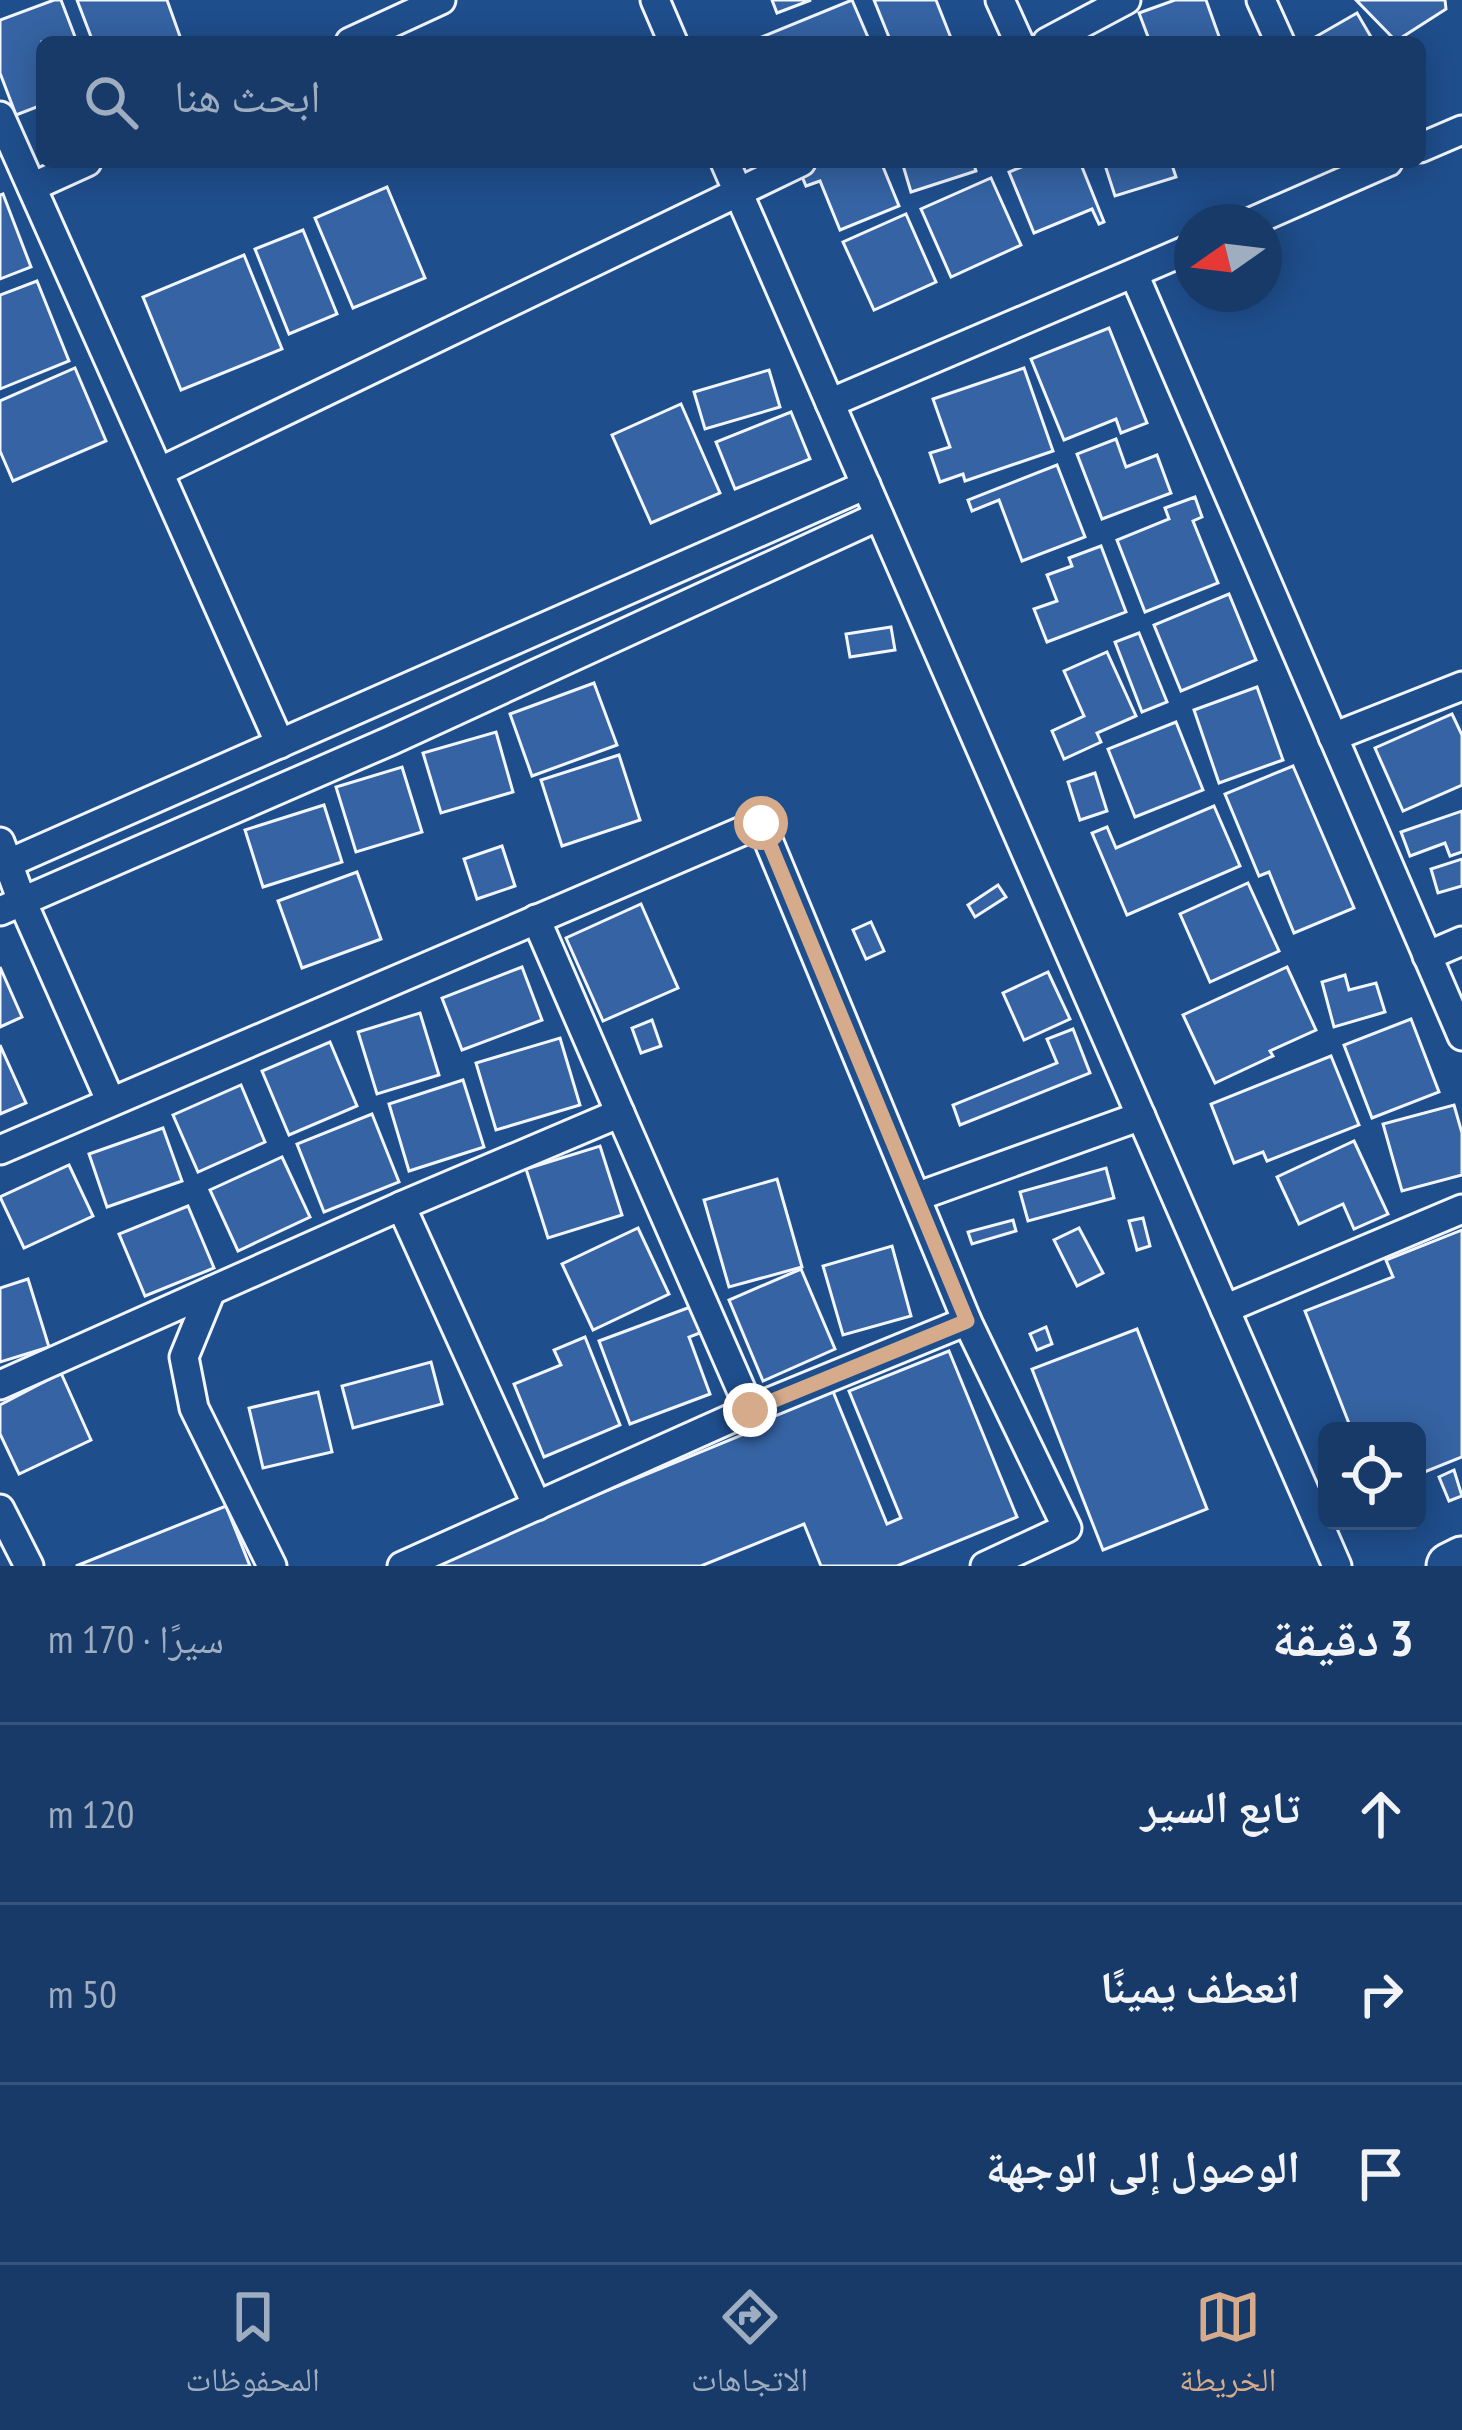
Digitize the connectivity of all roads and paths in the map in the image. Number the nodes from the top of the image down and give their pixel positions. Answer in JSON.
{"nodes":[{"id":1,"x":441,"y":0,"type":"edge"},
{"id":2,"x":655,"y":0,"type":"edge"},
{"id":3,"x":1000,"y":0,"type":"edge"},
{"id":4,"x":1126,"y":0,"type":"edge"},
{"id":5,"x":1262,"y":0,"type":"edge"},
{"id":6,"x":363,"y":36,"type":"edge"},
{"id":7,"x":670,"y":36,"type":"edge"},
{"id":8,"x":1015,"y":36,"type":"edge"},
{"id":9,"x":1058,"y":36,"type":"edge"},
{"id":10,"x":1277,"y":36,"type":"edge"},
{"id":11,"x":0,"y":116,"type":"edge"},
{"id":12,"x":1462,"y":130,"type":"edge"},
{"id":13,"x":1426,"y":145,"type":"edge"},
{"id":14,"x":49,"y":168,"type":"edge"},
{"id":15,"x":728,"y":168,"type":"edge"},
{"id":16,"x":788,"y":168,"type":"edge"},
{"id":17,"x":1337,"y":172,"type":"edge"},
{"id":18,"x":17,"y":173,"type":"edge"},
{"id":19,"x":738,"y":192,"type":"junction"},
{"id":20,"x":1282,"y":204,"type":"edge"},
{"id":21,"x":1174,"y":256,"type":"edge"},
{"id":22,"x":1133,"y":274,"type":"junction"},
{"id":23,"x":830,"y":403,"type":"junction"},
{"id":24,"x":159,"y":472,"type":"junction"},
{"id":25,"x":866,"y":485,"type":"junction"},
{"id":26,"x":879,"y":516,"type":"junction"},
{"id":27,"x":1462,"y":686,"type":"edge"},
{"id":28,"x":1334,"y":737,"type":"junction"},
{"id":29,"x":280,"y":744,"type":"junction"},
{"id":30,"x":3,"y":858,"type":"edge"},
{"id":31,"x":11,"y":906,"type":"edge"},
{"id":32,"x":536,"y":919,"type":"junction"},
{"id":33,"x":1462,"y":941,"type":"edge"},
{"id":34,"x":1427,"y":956,"type":"junction"},
{"id":35,"x":1462,"y":1036,"type":"edge"},
{"id":36,"x":110,"y":1100,"type":"junction"},
{"id":37,"x":620,"y":1113,"type":"junction"},
{"id":38,"x":1141,"y":1115,"type":"junction"},
{"id":39,"x":0,"y":1150,"type":"edge"},
{"id":40,"x":916,"y":1197,"type":"junction"},
{"id":41,"x":401,"y":1206,"type":"junction"},
{"id":42,"x":1462,"y":1208,"type":"edge"},
{"id":43,"x":211,"y":1291,"type":"junction"},
{"id":44,"x":1225,"y":1309,"type":"junction"},
{"id":45,"x":967,"y":1321,"type":"junction"},
{"id":46,"x":0,"y":1385,"type":"edge"},
{"id":47,"x":750,"y":1410,"type":"junction"},
{"id":48,"x":536,"y":1506,"type":"junction"},
{"id":49,"x":0,"y":1509,"type":"edge"},
{"id":50,"x":1462,"y":1560,"type":"edge"},
{"id":51,"x":29,"y":1566,"type":"edge"},
{"id":52,"x":272,"y":1566,"type":"edge"},
{"id":53,"x":402,"y":1566,"type":"edge"},
{"id":54,"x":985,"y":1566,"type":"edge"},
{"id":55,"x":1337,"y":1566,"type":"edge"},
{"id":56,"x":1450,"y":1566,"type":"edge"}],
"edges":[{"from":1,"to":6,"type":"street"},
{"from":2,"to":7,"type":"street"},
{"from":3,"to":8,"type":"street"},
{"from":4,"to":9,"type":"street"},
{"from":5,"to":10,"type":"street"},
{"from":11,"to":18,"type":"street"},
{"from":12,"to":13,"type":"street"},
{"from":14,"to":18,"type":"street"},
{"from":15,"to":19,"type":"street"},
{"from":16,"to":19,"type":"street"},
{"from":17,"to":20,"type":"street"},
{"from":18,"to":24,"type":"street"},
{"from":19,"to":23,"type":"street"},
{"from":19,"to":24,"type":"street"},
{"from":21,"to":22,"type":"street"},
{"from":22,"to":23,"type":"street"},
{"from":22,"to":28,"type":"street"},
{"from":23,"to":25,"type":"street"},
{"from":24,"to":29,"type":"street"},
{"from":25,"to":26,"type":"street"},
{"from":25,"to":29,"type":"street"},
{"from":26,"to":31,"type":"street"},
{"from":26,"to":38,"type":"street"},
{"from":27,"to":28,"type":"street"},
{"from":28,"to":34,"type":"street"},
{"from":29,"to":30,"type":"street"},
{"from":30,"to":31,"type":"street"},
{"from":31,"to":36,"type":"street"},
{"from":32,"to":36,"type":"street"},
{"from":32,"to":37,"type":"street"},
{"from":32,"to":40,"type":"street"},
{"from":33,"to":34,"type":"street"},
{"from":34,"to":35,"type":"street"},
{"from":36,"to":39,"type":"street"},
{"from":37,"to":41,"type":"street"},
{"from":37,"to":47,"type":"street"},
{"from":38,"to":40,"type":"street"},
{"from":38,"to":44,"type":"street"},
{"from":40,"to":45,"type":"street"},
{"from":41,"to":43,"type":"street"},
{"from":41,"to":48,"type":"street"},
{"from":42,"to":44,"type":"street"},
{"from":43,"to":46,"type":"street"},
{"from":43,"to":52,"type":"street"},
{"from":44,"to":55,"type":"street"},
{"from":45,"to":47,"type":"street"},
{"from":45,"to":54,"type":"street"},
{"from":47,"to":48,"type":"street"},
{"from":48,"to":53,"type":"street"},
{"from":49,"to":51,"type":"street"},
{"from":50,"to":56,"type":"main road"}]}
